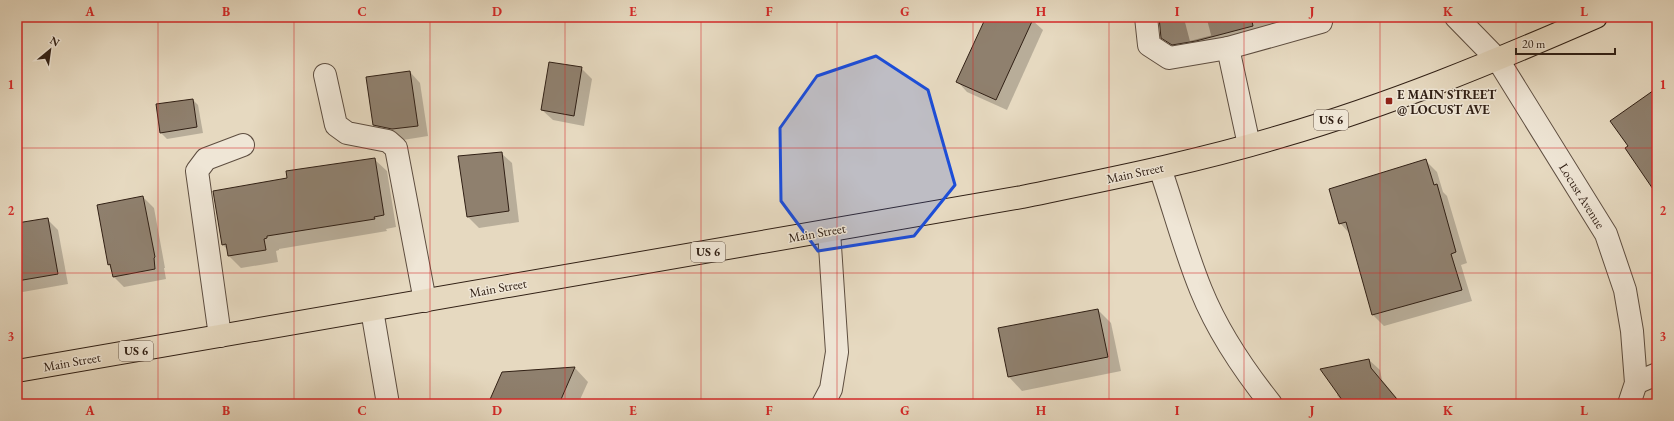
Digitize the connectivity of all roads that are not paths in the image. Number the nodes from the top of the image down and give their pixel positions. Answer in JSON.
{"nodes":[{"id":1,"x":1146,"y":17,"type":"edge"},
{"id":2,"x":1322,"y":17,"type":"edge"},
{"id":3,"x":1456,"y":17,"type":"edge"},
{"id":4,"x":1596,"y":17,"type":"edge"},
{"id":5,"x":1228,"y":48,"type":"junction"},
{"id":6,"x":1498,"y":60,"type":"junction"},
{"id":7,"x":325,"y":75,"type":"dead end"},
{"id":8,"x":243,"y":145,"type":"dead end"},
{"id":9,"x":1249,"y":145,"type":"junction"},
{"id":10,"x":1160,"y":168,"type":"junction"},
{"id":11,"x":829,"y":231,"type":"junction"},
{"id":12,"x":425,"y":301,"type":"junction"},
{"id":13,"x":372,"y":310,"type":"junction"},
{"id":14,"x":220,"y":336,"type":"junction"},
{"id":15,"x":17,"y":371,"type":"edge"},
{"id":16,"x":1657,"y":374,"type":"edge"},
{"id":17,"x":1636,"y":383,"type":"junction"},
{"id":18,"x":388,"y":404,"type":"edge"},
{"id":19,"x":824,"y":404,"type":"edge"},
{"id":20,"x":1271,"y":404,"type":"edge"},
{"id":21,"x":1629,"y":404,"type":"edge"}],
"edges":[{"from":1,"to":5,"type":"street"},
{"from":2,"to":5,"type":"street"},
{"from":3,"to":6,"type":"street","name":"Locust Avenue"},
{"from":4,"to":6,"type":"main road","name":"Main Street","number":"US 6"},
{"from":5,"to":9,"type":"street"},
{"from":6,"to":9,"type":"main road","name":"Main Street","number":"US 6"},
{"from":6,"to":17,"type":"street","name":"Locust Avenue"},
{"from":7,"to":12,"type":"street"},
{"from":8,"to":14,"type":"street"},
{"from":9,"to":10,"type":"main road","name":"Main Street","number":"US 6"},
{"from":10,"to":11,"type":"main road","name":"Main Street","number":"US 6"},
{"from":10,"to":20,"type":"street"},
{"from":11,"to":12,"type":"main road","name":"Main Street","number":"US 6"},
{"from":11,"to":19,"type":"street"},
{"from":12,"to":13,"type":"main road","name":"Main Street","number":"US 6"},
{"from":13,"to":14,"type":"main road","name":"Main Street","number":"US 6"},
{"from":13,"to":18,"type":"street"},
{"from":14,"to":15,"type":"main road","name":"Main Street","number":"US 6"},
{"from":16,"to":17,"type":"street"},
{"from":17,"to":21,"type":"street","name":"Locust Avenue"}]}
